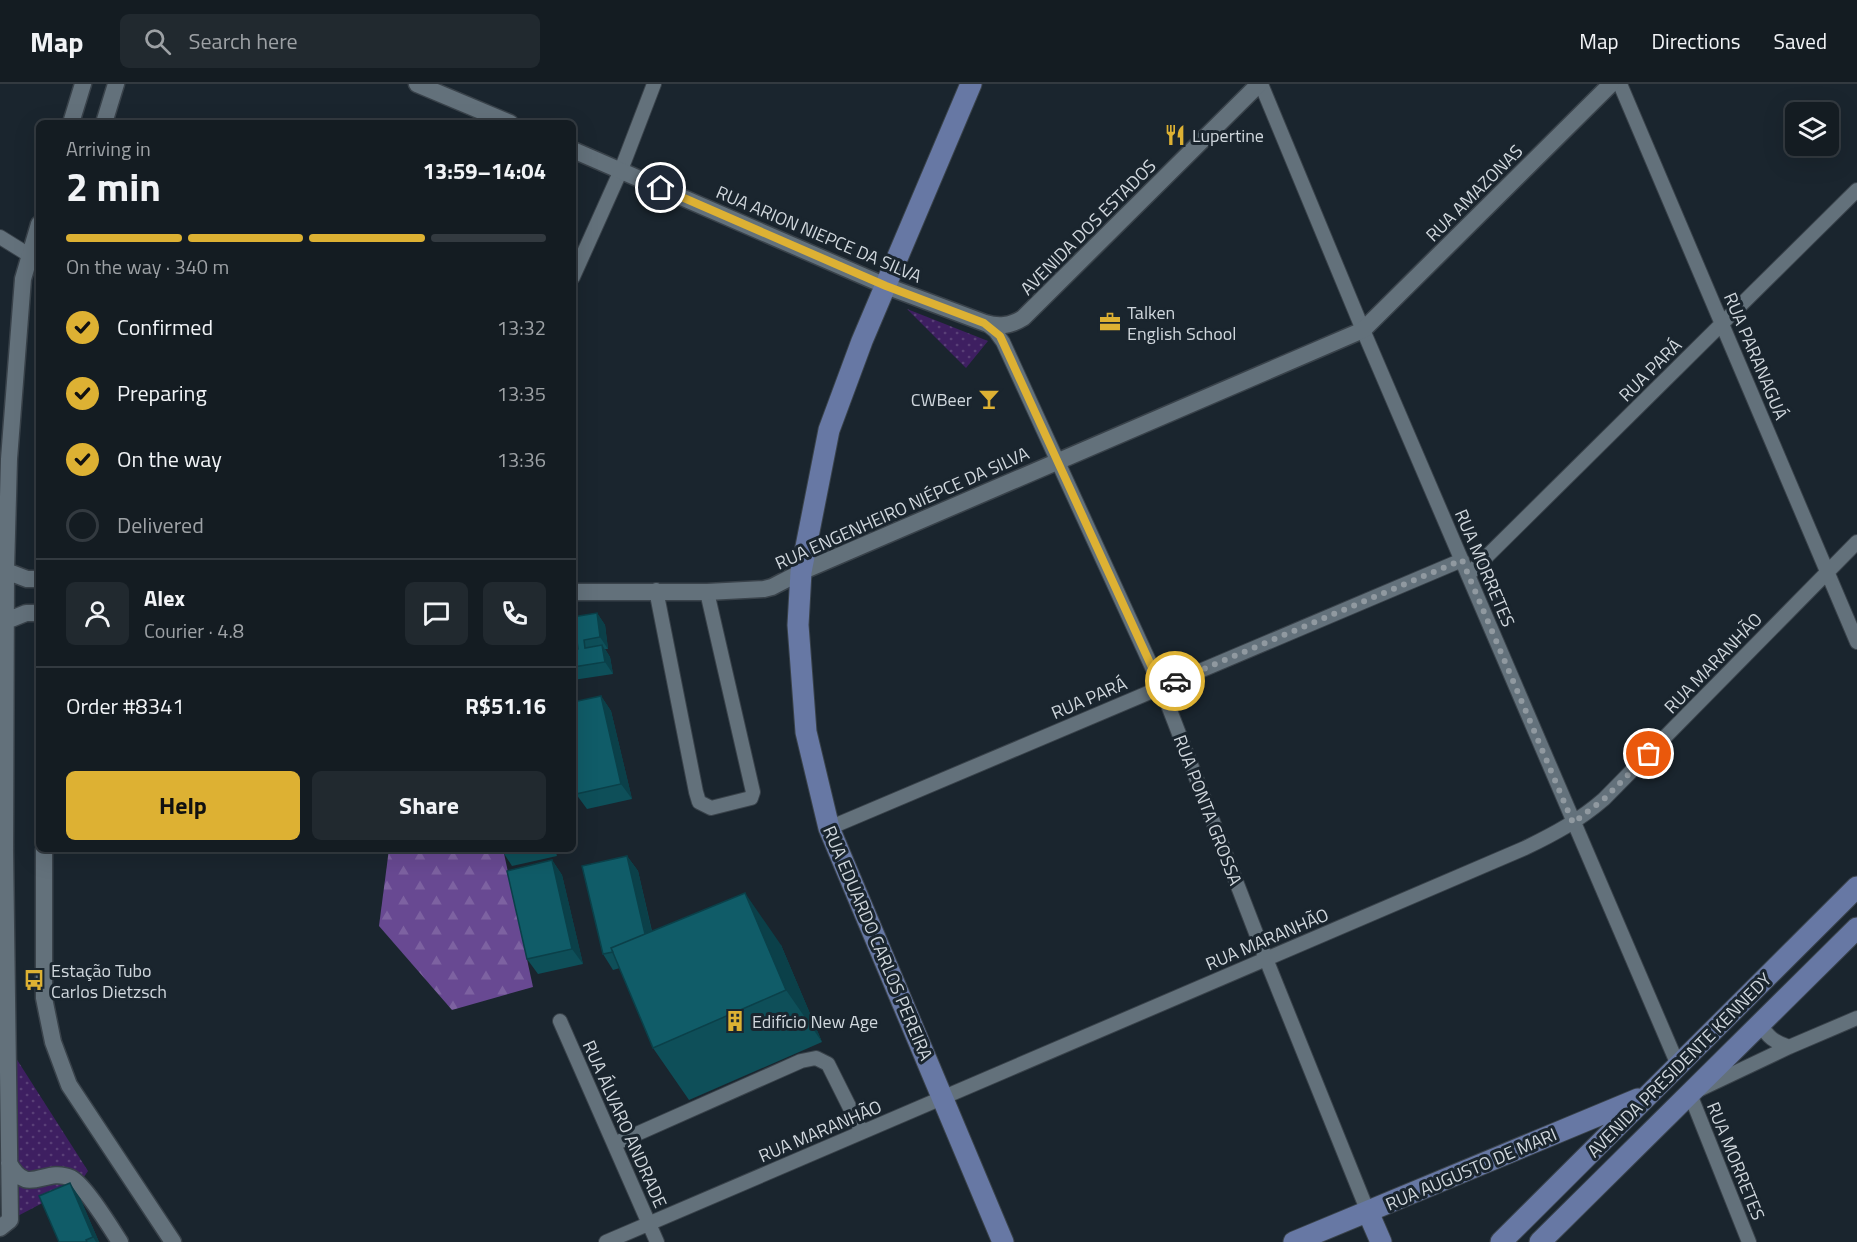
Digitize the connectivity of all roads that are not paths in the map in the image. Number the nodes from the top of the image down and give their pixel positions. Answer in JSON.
{"nodes":[{"id":1,"x":83,"y":84,"type":"edge"},
{"id":2,"x":116,"y":84,"type":"edge"},
{"id":3,"x":417,"y":84,"type":"edge"},
{"id":4,"x":654,"y":84,"type":"edge"},
{"id":5,"x":971,"y":84,"type":"edge"},
{"id":6,"x":1260,"y":84,"type":"edge"},
{"id":7,"x":1611,"y":84,"type":"edge"},
{"id":8,"x":1620,"y":84,"type":"edge"},
{"id":9,"x":72,"y":120,"type":"edge"},
{"id":10,"x":105,"y":120,"type":"edge"},
{"id":11,"x":503,"y":120,"type":"edge"},
{"id":12,"x":576,"y":151,"type":"edge"},
{"id":13,"x":621,"y":170,"type":"junction"},
{"id":14,"x":1857,"y":190,"type":"edge"},
{"id":15,"x":36,"y":233,"type":"edge"},
{"id":16,"x":0,"y":237,"type":"edge"},
{"id":17,"x":29,"y":255,"type":"junction"},
{"id":18,"x":576,"y":270,"type":"edge"},
{"id":19,"x":886,"y":286,"type":"junction"},
{"id":20,"x":984,"y":323,"type":"junction"},
{"id":21,"x":1722,"y":324,"type":"junction"},
{"id":22,"x":1363,"y":330,"type":"junction"},
{"id":23,"x":5,"y":456,"type":"edge"},
{"id":24,"x":1058,"y":461,"type":"junction"},
{"id":25,"x":1857,"y":542,"type":"edge"},
{"id":26,"x":1462,"y":560,"type":"junction"},
{"id":27,"x":6,"y":571,"type":"junction"},
{"id":28,"x":801,"y":572,"type":"junction"},
{"id":29,"x":1827,"y":572,"type":"junction"},
{"id":30,"x":1468,"y":575,"type":"junction"},
{"id":31,"x":36,"y":579,"type":"edge"},
{"id":32,"x":656,"y":590,"type":"junction"},
{"id":33,"x":576,"y":592,"type":"edge"},
{"id":34,"x":707,"y":592,"type":"junction"},
{"id":35,"x":36,"y":613,"type":"edge"},
{"id":36,"x":6,"y":621,"type":"junction"},
{"id":37,"x":1857,"y":642,"type":"edge"},
{"id":38,"x":1161,"y":687,"type":"junction"},
{"id":39,"x":1573,"y":823,"type":"junction"},
{"id":40,"x":829,"y":828,"type":"junction"},
{"id":41,"x":44,"y":852,"type":"edge"},
{"id":42,"x":1857,"y":887,"type":"edge"},
{"id":43,"x":1857,"y":928,"type":"edge"},
{"id":44,"x":1266,"y":959,"type":"junction"},
{"id":45,"x":1857,"y":1018,"type":"edge"},
{"id":46,"x":560,"y":1021,"type":"dead end"},
{"id":47,"x":1760,"y":1024,"type":"junction"},
{"id":48,"x":1789,"y":1047,"type":"junction"},
{"id":49,"x":4,"y":1061,"type":"edge"},
{"id":50,"x":1678,"y":1065,"type":"junction"},
{"id":51,"x":1690,"y":1094,"type":"junction"},
{"id":52,"x":1647,"y":1096,"type":"junction"},
{"id":53,"x":943,"y":1098,"type":"junction"},
{"id":54,"x":1588,"y":1120,"type":"junction"},
{"id":55,"x":862,"y":1132,"type":"junction"},
{"id":56,"x":1605,"y":1138,"type":"junction"},
{"id":57,"x":614,"y":1144,"type":"junction"},
{"id":58,"x":1625,"y":1158,"type":"junction"},
{"id":59,"x":9,"y":1162,"type":"junction"},
{"id":60,"x":1368,"y":1212,"type":"junction"},
{"id":61,"x":650,"y":1223,"type":"junction"},
{"id":62,"x":5,"y":1224,"type":"edge"},
{"id":63,"x":120,"y":1242,"type":"edge"},
{"id":64,"x":173,"y":1242,"type":"edge"},
{"id":65,"x":606,"y":1242,"type":"edge"},
{"id":66,"x":657,"y":1242,"type":"edge"},
{"id":67,"x":1003,"y":1242,"type":"edge"},
{"id":68,"x":1294,"y":1242,"type":"edge"},
{"id":69,"x":1381,"y":1242,"type":"edge"},
{"id":70,"x":1501,"y":1242,"type":"edge"},
{"id":71,"x":1540,"y":1242,"type":"edge"},
{"id":72,"x":1749,"y":1242,"type":"edge"}],
"edges":[{"from":1,"to":9,"type":"street"},
{"from":2,"to":10,"type":"street"},
{"from":3,"to":11,"type":"street"},
{"from":4,"to":13,"type":"street"},
{"from":5,"to":19,"type":"main road","name":"RUA EDUARDO CARLOS PEREIRA"},
{"from":6,"to":20,"type":"street","name":"AVENIDA DOS ESTADOS"},
{"from":6,"to":22,"type":"street","name":"RUA MORRETES"},
{"from":7,"to":22,"type":"street","name":"RUA AMAZONAS"},
{"from":8,"to":21,"type":"street","name":"RUA PARANAGUÁ"},
{"from":12,"to":13,"type":"street","name":"RUA ARION NIEPCE DA SILVA"},
{"from":13,"to":18,"type":"street"},
{"from":13,"to":19,"type":"street","name":"RUA ARION NIEPCE DA SILVA"},
{"from":14,"to":21,"type":"street","name":"RUA PARÁ"},
{"from":15,"to":17,"type":"street"},
{"from":16,"to":17,"type":"street"},
{"from":17,"to":23,"type":"street"},
{"from":19,"to":20,"type":"street","name":"RUA ARION NIEPCE DA SILVA"},
{"from":19,"to":28,"type":"main road","name":"RUA EDUARDO CARLOS PEREIRA"},
{"from":20,"to":24,"type":"street","name":"RUA PONTA GROSSA"},
{"from":21,"to":29,"type":"street","name":"RUA PARANAGUÁ"},
{"from":21,"to":30,"type":"street","name":"RUA PARÁ"},
{"from":22,"to":24,"type":"street","name":"RUA ENGENHEIRO NIÉPCE DA SILVA"},
{"from":22,"to":26,"type":"street","name":"RUA MORRETES"},
{"from":23,"to":27,"type":"street"},
{"from":24,"to":28,"type":"street","name":"RUA ENGENHEIRO NIÉPCE DA SILVA"},
{"from":24,"to":38,"type":"street","name":"RUA PONTA GROSSA"},
{"from":25,"to":29,"type":"street","name":"RUA MARANHÃO"},
{"from":26,"to":30,"type":"street","name":"RUA MORRETES"},
{"from":26,"to":38,"type":"street","name":"RUA PARÁ"},
{"from":27,"to":31,"type":"street"},
{"from":27,"to":36,"type":"street"},
{"from":28,"to":34,"type":"street","name":"RUA ENGENHEIRO NIÉPCE DA SILVA"},
{"from":28,"to":40,"type":"main road","name":"RUA EDUARDO CARLOS PEREIRA"},
{"from":29,"to":37,"type":"street","name":"RUA PARANAGUÁ"},
{"from":29,"to":39,"type":"street","name":"RUA MARANHÃO"},
{"from":30,"to":39,"type":"street","name":"RUA MORRETES"},
{"from":32,"to":33,"type":"street","name":"RUA ENGENHEIRO NIÉPCE DA SILVA"},
{"from":32,"to":34,"type":"street","name":"RUA ENGENHEIRO NIÉPCE DA SILVA"},
{"from":32,"to":34,"type":"street"},
{"from":35,"to":36,"type":"street"},
{"from":36,"to":49,"type":"street"},
{"from":38,"to":40,"type":"street","name":"RUA PARÁ"},
{"from":38,"to":44,"type":"street","name":"RUA PONTA GROSSA"},
{"from":39,"to":44,"type":"street","name":"RUA MARANHÃO"},
{"from":39,"to":50,"type":"street","name":"RUA MORRETES"},
{"from":40,"to":53,"type":"main road","name":"RUA EDUARDO CARLOS PEREIRA"},
{"from":41,"to":64,"type":"street"},
{"from":42,"to":50,"type":"main road","name":"AVENIDA PRESIDENTE KENNEDY"},
{"from":43,"to":47,"type":"main road","name":"AVENIDA PRESIDENTE KENNEDY"},
{"from":44,"to":53,"type":"street","name":"RUA MARANHÃO"},
{"from":44,"to":60,"type":"street","name":"RUA PONTA GROSSA"},
{"from":45,"to":48,"type":"street"},
{"from":46,"to":57,"type":"street","name":"RUA ÁLVARO ANDRADE"},
{"from":47,"to":48,"type":"street"},
{"from":47,"to":51,"type":"main road","name":"AVENIDA PRESIDENTE KENNEDY"},
{"from":48,"to":51,"type":"street"},
{"from":49,"to":59,"type":"street"},
{"from":50,"to":52,"type":"main road","name":"AVENIDA PRESIDENTE KENNEDY"},
{"from":51,"to":58,"type":"main road","name":"AVENIDA PRESIDENTE KENNEDY"},
{"from":51,"to":72,"type":"street","name":"RUA MORRETES"},
{"from":52,"to":54,"type":"main road","name":"RUA AUGUSTO DE MARI"},
{"from":52,"to":56,"type":"main road","name":"AVENIDA PRESIDENTE KENNEDY"},
{"from":53,"to":55,"type":"street","name":"RUA MARANHÃO"},
{"from":53,"to":67,"type":"main road","name":"RUA EDUARDO CARLOS PEREIRA"},
{"from":54,"to":56,"type":"main road"},
{"from":54,"to":60,"type":"main road","name":"RUA AUGUSTO DE MARI"},
{"from":55,"to":57,"type":"street"},
{"from":55,"to":61,"type":"street","name":"RUA MARANHÃO"},
{"from":56,"to":58,"type":"main road"},
{"from":56,"to":70,"type":"main road","name":"AVENIDA PRESIDENTE KENNEDY"},
{"from":57,"to":61,"type":"street","name":"RUA ÁLVARO ANDRADE"},
{"from":58,"to":71,"type":"main road","name":"AVENIDA PRESIDENTE KENNEDY"},
{"from":59,"to":62,"type":"street"},
{"from":59,"to":63,"type":"street"},
{"from":60,"to":68,"type":"main road","name":"RUA AUGUSTO DE MARI"},
{"from":60,"to":69,"type":"main road","name":"RUA PONTA GROSSA"},
{"from":61,"to":65,"type":"street","name":"RUA MARANHÃO"},
{"from":61,"to":66,"type":"street","name":"RUA ÁLVARO ANDRADE"}]}
